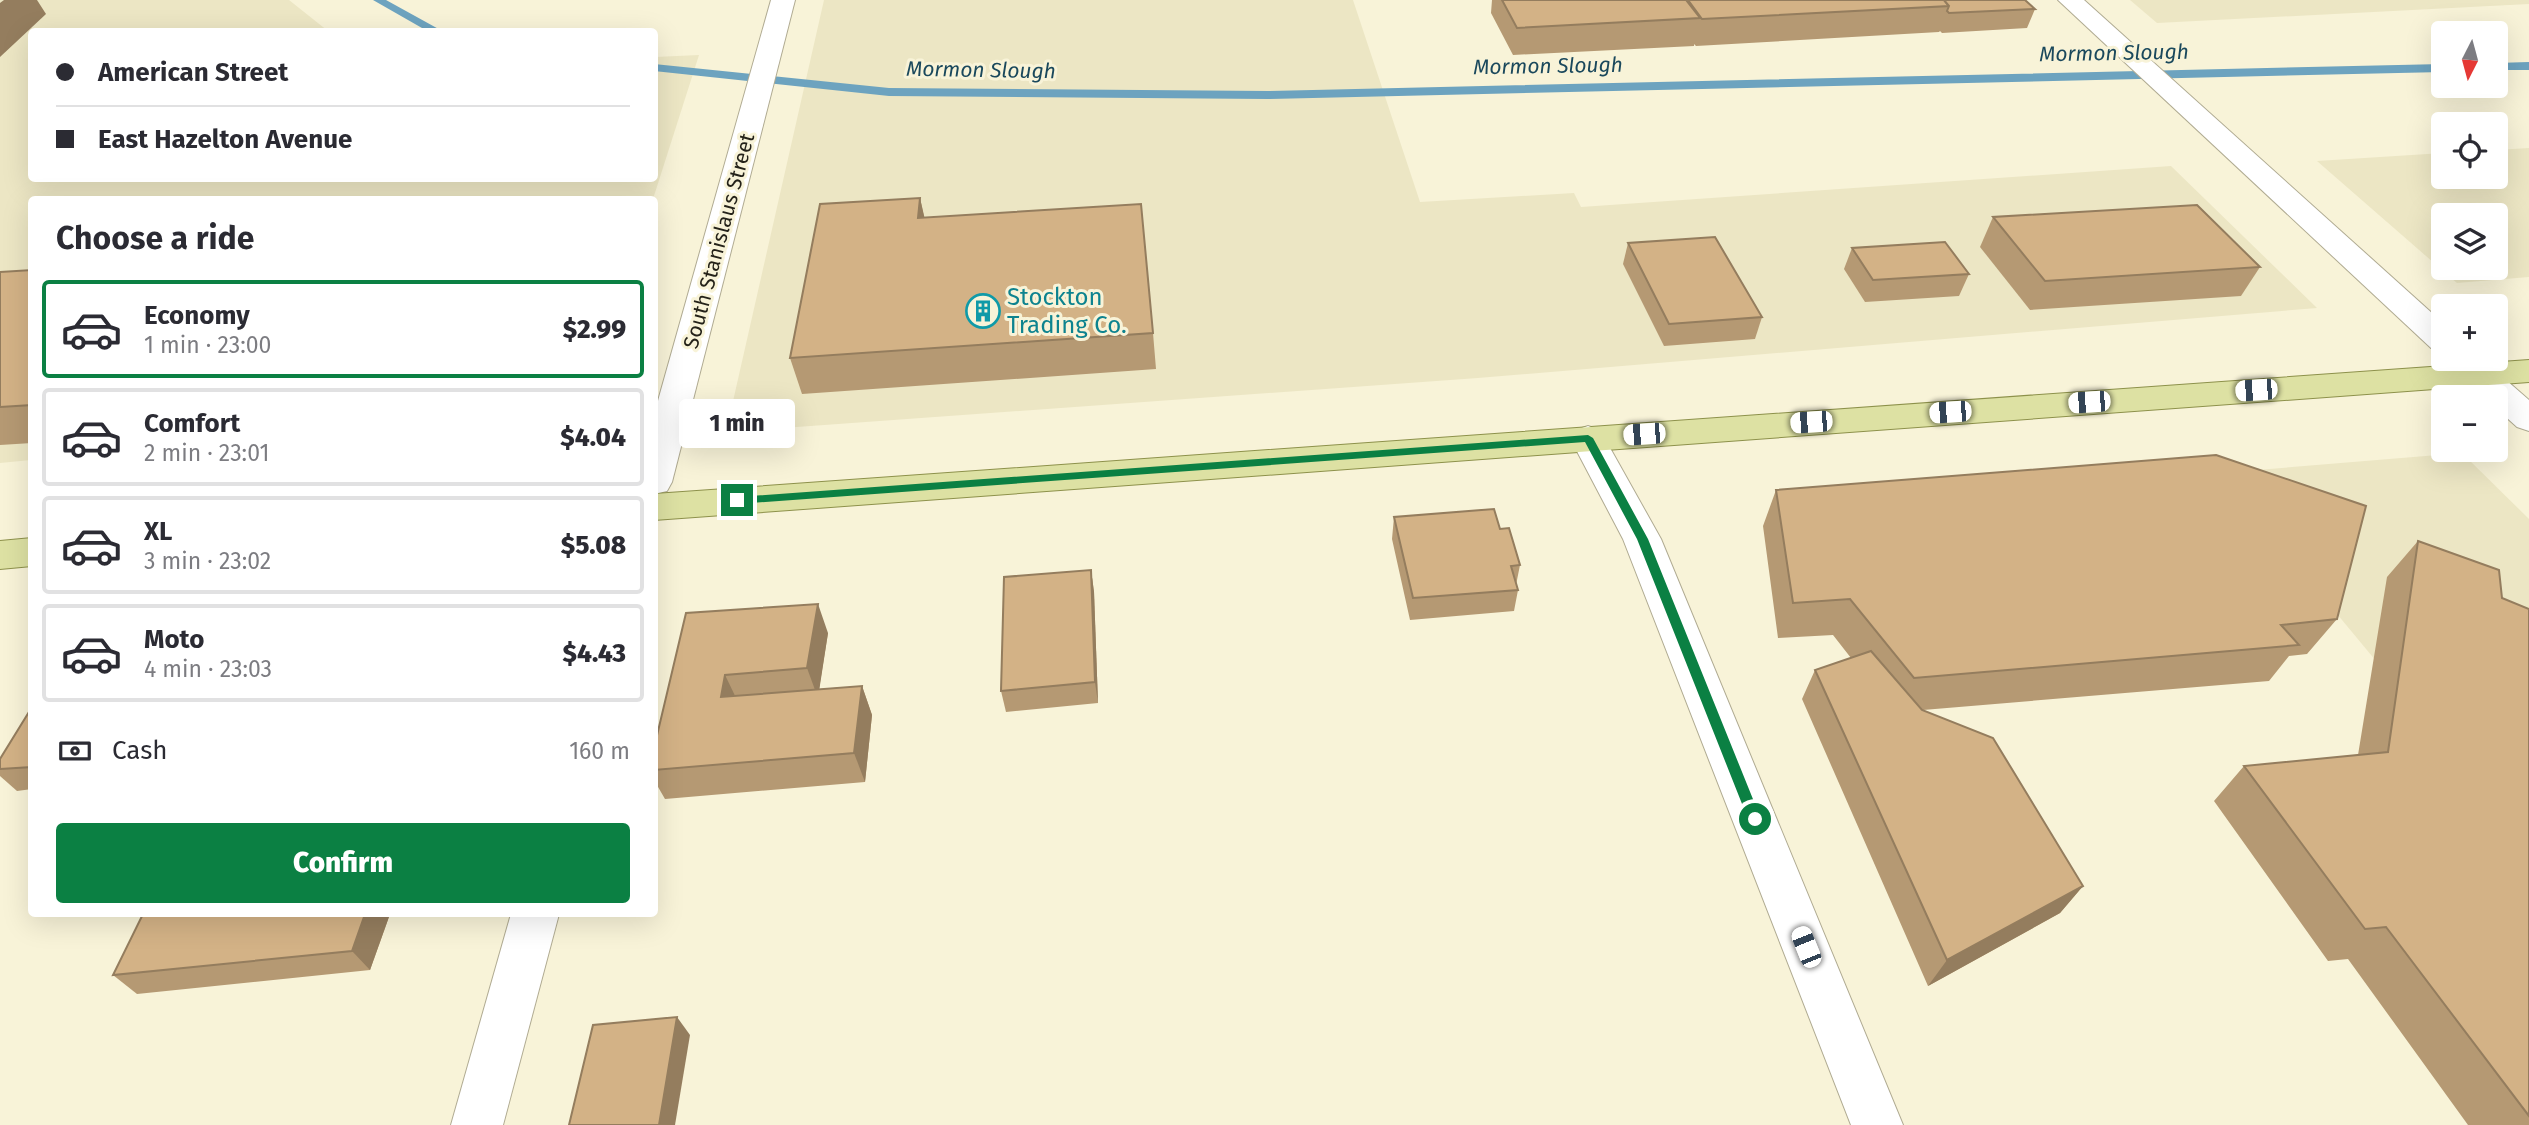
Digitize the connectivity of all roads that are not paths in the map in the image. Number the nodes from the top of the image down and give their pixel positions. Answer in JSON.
{"nodes":[{"id":1,"x":783,"y":0,"type":"edge"},
{"id":2,"x":2070,"y":0,"type":"edge"},
{"id":3,"x":2431,"y":330,"type":"edge"},
{"id":4,"x":2431,"y":369,"type":"edge"},
{"id":5,"x":2508,"y":369,"type":"edge"},
{"id":6,"x":2476,"y":371,"type":"edge"},
{"id":7,"x":2529,"y":371,"type":"edge"},
{"id":8,"x":2529,"y":419,"type":"edge"},
{"id":9,"x":1588,"y":438,"type":"junction"},
{"id":10,"x":658,"y":467,"type":"edge"},
{"id":11,"x":658,"y":506,"type":"edge"},
{"id":12,"x":28,"y":552,"type":"edge"},
{"id":13,"x":0,"y":555,"type":"edge"},
{"id":14,"x":534,"y":917,"type":"edge"},
{"id":15,"x":477,"y":1125,"type":"edge"},
{"id":16,"x":1877,"y":1125,"type":"edge"}],
"edges":[{"from":1,"to":10,"type":"street","name":"South Stanislaus Street"},
{"from":2,"to":3,"type":"street"},
{"from":4,"to":9,"type":"main road"},
{"from":5,"to":7,"type":"main road"},
{"from":6,"to":8,"type":"street"},
{"from":9,"to":11,"type":"main road"},
{"from":9,"to":16,"type":"street"},
{"from":12,"to":13,"type":"main road"},
{"from":14,"to":15,"type":"street"}]}
